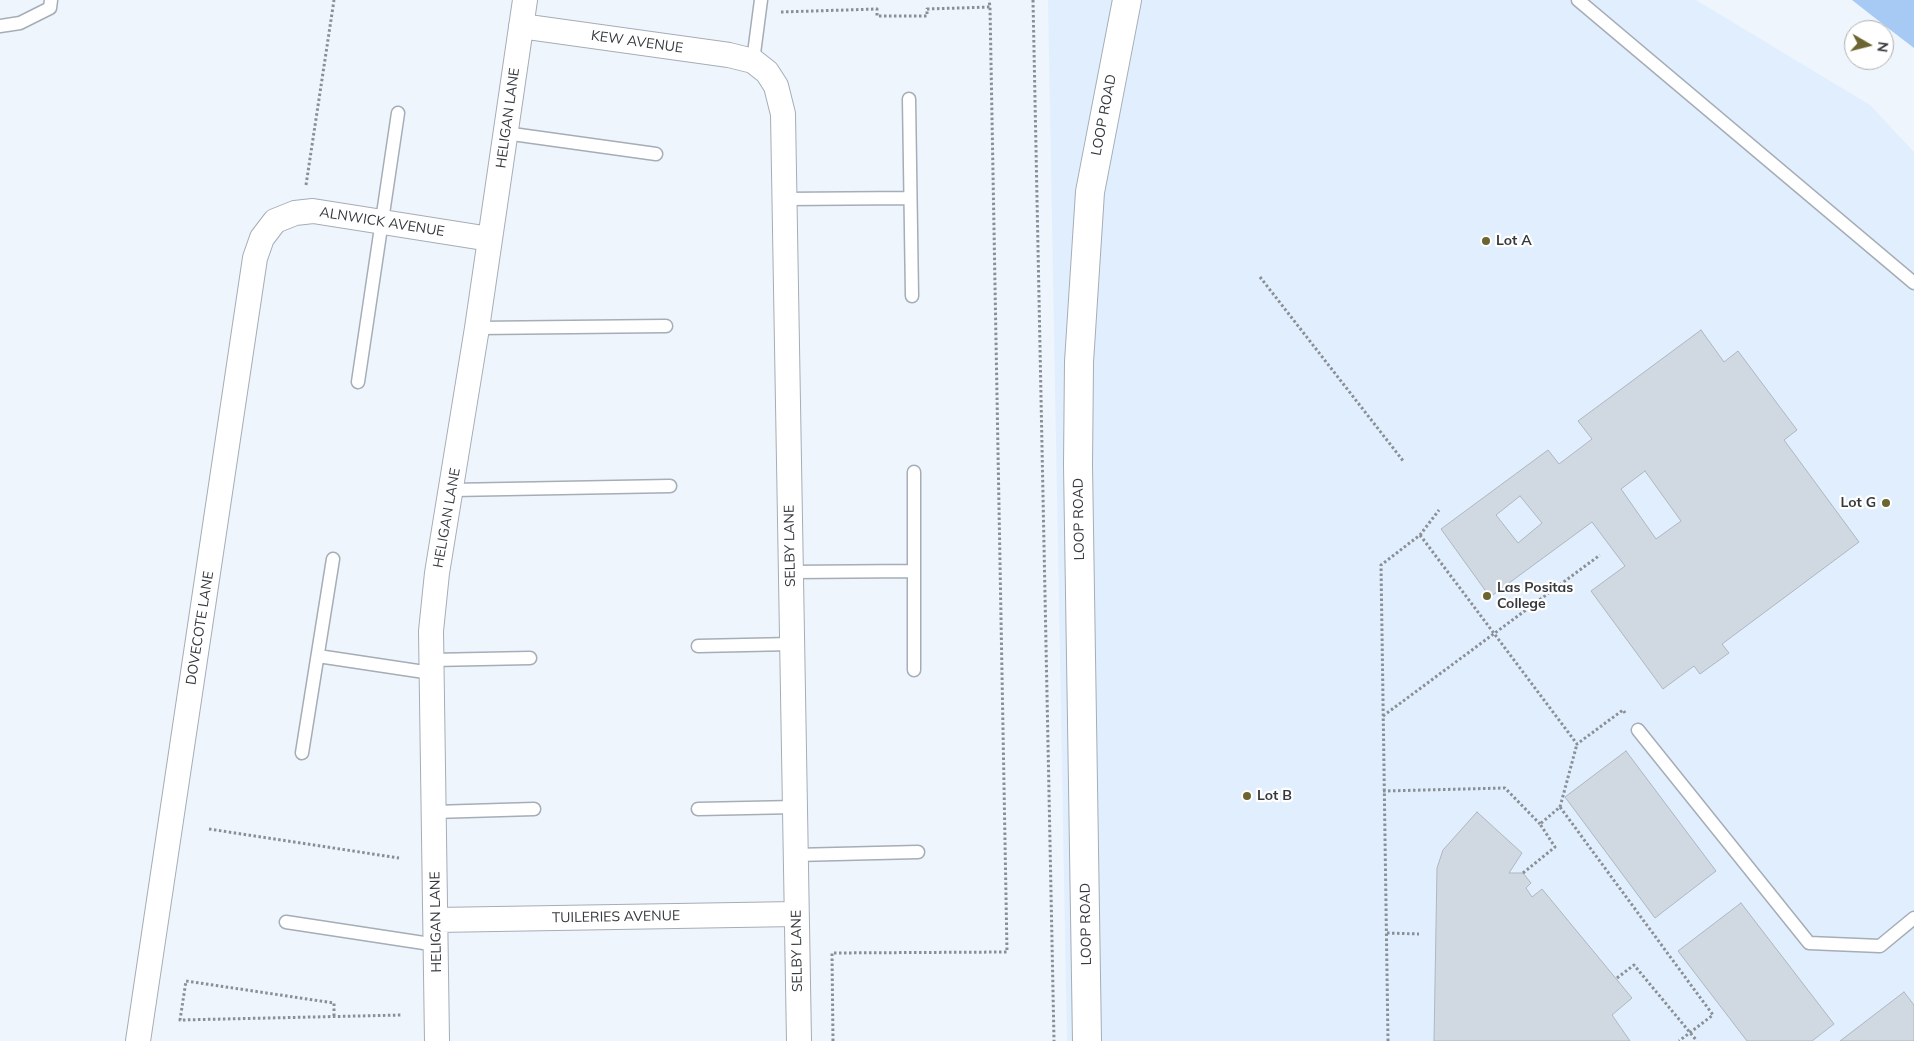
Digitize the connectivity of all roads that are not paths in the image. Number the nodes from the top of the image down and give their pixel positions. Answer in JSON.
{"nodes":[{"id":1,"x":52,"y":0,"type":"edge"},
{"id":2,"x":524,"y":0,"type":"edge"},
{"id":3,"x":1127,"y":0,"type":"edge"},
{"id":4,"x":1578,"y":0,"type":"edge"},
{"id":5,"x":760,"y":6,"type":"edge"},
{"id":6,"x":0,"y":26,"type":"edge"},
{"id":7,"x":521,"y":26,"type":"junction"},
{"id":8,"x":753,"y":61,"type":"junction"},
{"id":9,"x":909,"y":99,"type":"dead end"},
{"id":10,"x":398,"y":113,"type":"dead end"},
{"id":11,"x":505,"y":133,"type":"junction"},
{"id":12,"x":656,"y":154,"type":"dead end"},
{"id":13,"x":910,"y":198,"type":"junction"},
{"id":14,"x":784,"y":199,"type":"junction"},
{"id":15,"x":275,"y":221,"type":"joint"},
{"id":16,"x":381,"y":221,"type":"junction"},
{"id":17,"x":490,"y":239,"type":"junction"},
{"id":18,"x":1914,"y":282,"type":"edge"},
{"id":19,"x":912,"y":296,"type":"dead end"},
{"id":20,"x":666,"y":326,"type":"dead end"},
{"id":21,"x":477,"y":328,"type":"junction"},
{"id":22,"x":358,"y":382,"type":"dead end"},
{"id":23,"x":914,"y":472,"type":"dead end"},
{"id":24,"x":670,"y":486,"type":"dead end"},
{"id":25,"x":452,"y":490,"type":"junction"},
{"id":26,"x":333,"y":558,"type":"dead end"},
{"id":27,"x":914,"y":571,"type":"junction"},
{"id":28,"x":791,"y":572,"type":"junction"},
{"id":29,"x":792,"y":644,"type":"junction"},
{"id":30,"x":698,"y":646,"type":"dead end"},
{"id":31,"x":318,"y":656,"type":"junction"},
{"id":32,"x":530,"y":658,"type":"dead end"},
{"id":33,"x":432,"y":667,"type":"junction"},
{"id":34,"x":914,"y":670,"type":"dead end"},
{"id":35,"x":1638,"y":730,"type":"road end"},
{"id":36,"x":302,"y":753,"type":"dead end"},
{"id":37,"x":795,"y":807,"type":"junction"},
{"id":38,"x":534,"y":809,"type":"dead end"},
{"id":39,"x":698,"y":809,"type":"dead end"},
{"id":40,"x":434,"y":812,"type":"junction"},
{"id":41,"x":918,"y":852,"type":"dead end"},
{"id":42,"x":795,"y":855,"type":"junction"},
{"id":43,"x":796,"y":914,"type":"junction"},
{"id":44,"x":1914,"y":918,"type":"edge"},
{"id":45,"x":436,"y":920,"type":"junction"},
{"id":46,"x":286,"y":922,"type":"dead end"},
{"id":47,"x":437,"y":945,"type":"junction"},
{"id":48,"x":138,"y":1041,"type":"edge"},
{"id":49,"x":437,"y":1041,"type":"edge"},
{"id":50,"x":799,"y":1041,"type":"edge"},
{"id":51,"x":1088,"y":1041,"type":"edge"}],
"edges":[{"from":1,"to":6,"type":"lane"},
{"from":2,"to":7,"type":"street","name":"HELIGAN LANE"},
{"from":3,"to":51,"type":"street","name":"LOOP ROAD"},
{"from":4,"to":18,"type":"lane"},
{"from":5,"to":8,"type":"lane"},
{"from":7,"to":8,"type":"street","name":"KEW AVENUE"},
{"from":7,"to":11,"type":"street","name":"HELIGAN LANE"},
{"from":8,"to":14,"type":"street","name":"SELBY LANE"},
{"from":9,"to":13,"type":"lane"},
{"from":10,"to":16,"type":"lane"},
{"from":11,"to":12,"type":"lane"},
{"from":11,"to":17,"type":"street","name":"HELIGAN LANE"},
{"from":13,"to":14,"type":"lane"},
{"from":13,"to":19,"type":"lane"},
{"from":14,"to":28,"type":"street","name":"SELBY LANE"},
{"from":15,"to":16,"type":"street","name":"ALNWICK AVENUE"},
{"from":15,"to":48,"type":"street","name":"DOVECOTE LANE"},
{"from":16,"to":17,"type":"street","name":"ALNWICK AVENUE"},
{"from":16,"to":22,"type":"lane"},
{"from":17,"to":21,"type":"street","name":"HELIGAN LANE"},
{"from":20,"to":21,"type":"lane"},
{"from":21,"to":25,"type":"street","name":"HELIGAN LANE"},
{"from":23,"to":27,"type":"lane"},
{"from":24,"to":25,"type":"lane"},
{"from":25,"to":33,"type":"street","name":"HELIGAN LANE"},
{"from":26,"to":31,"type":"lane"},
{"from":27,"to":28,"type":"lane"},
{"from":27,"to":34,"type":"lane"},
{"from":28,"to":29,"type":"street","name":"SELBY LANE"},
{"from":29,"to":30,"type":"lane"},
{"from":29,"to":37,"type":"street","name":"SELBY LANE"},
{"from":31,"to":33,"type":"lane"},
{"from":31,"to":36,"type":"lane"},
{"from":32,"to":33,"type":"lane"},
{"from":33,"to":40,"type":"street","name":"HELIGAN LANE"},
{"from":35,"to":44,"type":"lane"},
{"from":37,"to":39,"type":"lane"},
{"from":37,"to":42,"type":"street","name":"SELBY LANE"},
{"from":38,"to":40,"type":"lane"},
{"from":40,"to":45,"type":"street","name":"HELIGAN LANE"},
{"from":41,"to":42,"type":"lane"},
{"from":42,"to":43,"type":"street","name":"SELBY LANE"},
{"from":43,"to":45,"type":"street","name":"TUILERIES AVENUE"},
{"from":43,"to":50,"type":"street","name":"SELBY LANE"},
{"from":45,"to":47,"type":"street","name":"HELIGAN LANE"},
{"from":46,"to":47,"type":"lane"},
{"from":47,"to":49,"type":"street","name":"HELIGAN LANE"}]}
